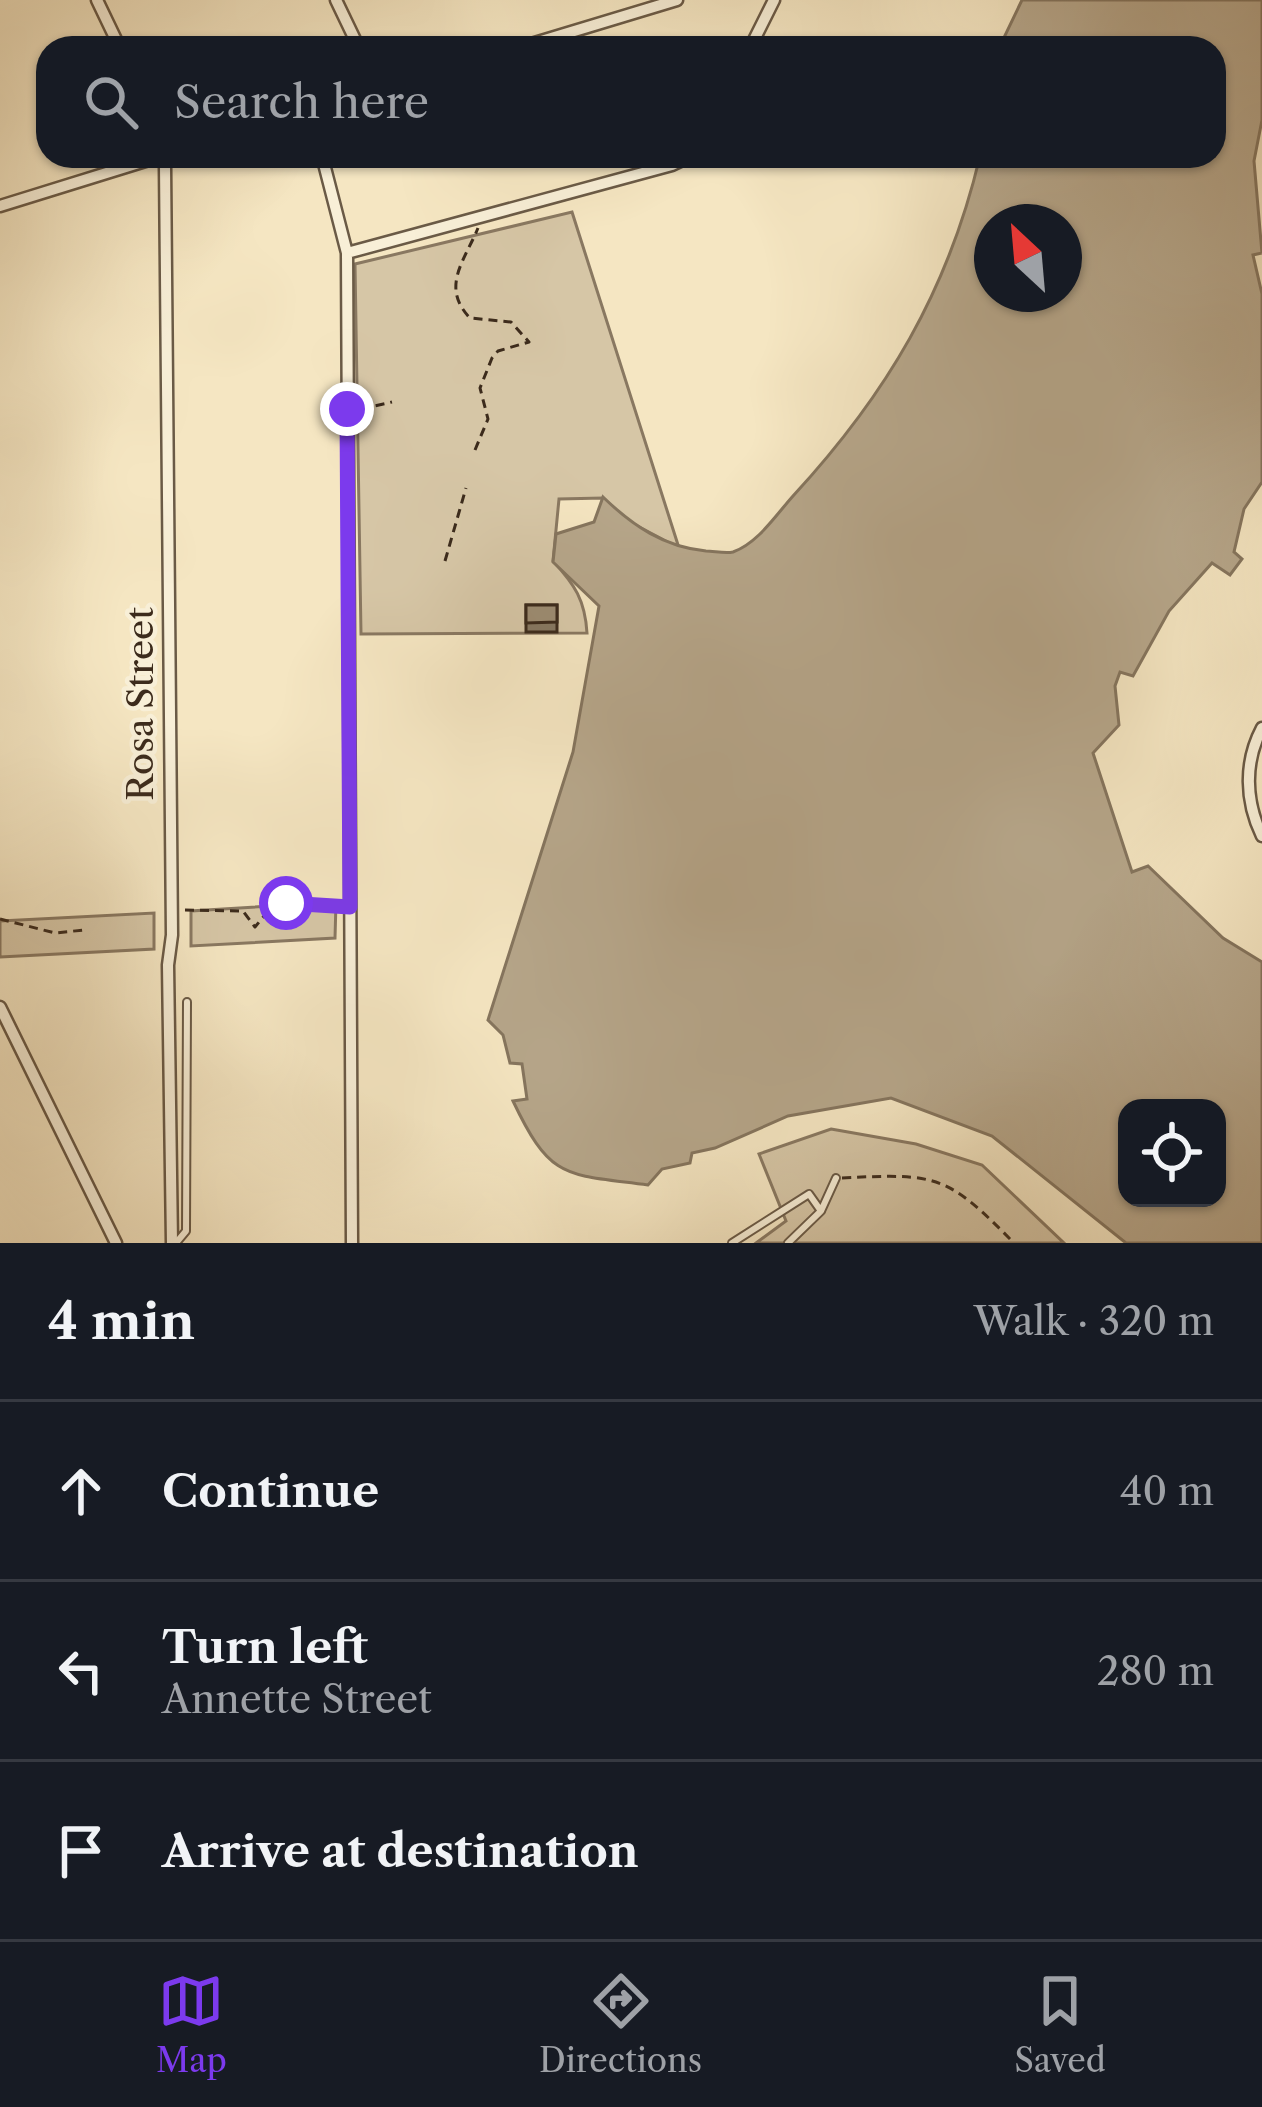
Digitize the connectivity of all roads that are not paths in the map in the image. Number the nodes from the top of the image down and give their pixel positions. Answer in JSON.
{"nodes":[{"id":1,"x":97,"y":0,"type":"edge"},
{"id":2,"x":336,"y":0,"type":"edge"},
{"id":3,"x":677,"y":0,"type":"edge"},
{"id":4,"x":774,"y":0,"type":"edge"},
{"id":5,"x":114,"y":36,"type":"edge"},
{"id":6,"x":353,"y":36,"type":"edge"},
{"id":7,"x":558,"y":36,"type":"edge"},
{"id":8,"x":756,"y":36,"type":"edge"},
{"id":9,"x":131,"y":168,"type":"edge"},
{"id":10,"x":158,"y":168,"type":"edge"},
{"id":11,"x":325,"y":168,"type":"edge"},
{"id":12,"x":661,"y":168,"type":"edge"},
{"id":13,"x":0,"y":206,"type":"edge"},
{"id":14,"x":347,"y":253,"type":"junction"},
{"id":15,"x":1262,"y":728,"type":"edge"},
{"id":16,"x":1262,"y":836,"type":"edge"},
{"id":17,"x":187,"y":1002,"type":"dead end"},
{"id":18,"x":0,"y":1007,"type":"edge"},
{"id":19,"x":836,"y":1178,"type":"road end"},
{"id":20,"x":821,"y":1211,"type":"junction"},
{"id":21,"x":116,"y":1243,"type":"edge"},
{"id":22,"x":174,"y":1243,"type":"edge"},
{"id":23,"x":352,"y":1243,"type":"edge"},
{"id":24,"x":732,"y":1243,"type":"edge"},
{"id":25,"x":788,"y":1243,"type":"edge"}],
"edges":[{"from":1,"to":5,"type":"street"},
{"from":2,"to":6,"type":"street"},
{"from":3,"to":7,"type":"street"},
{"from":4,"to":8,"type":"street"},
{"from":9,"to":13,"type":"street"},
{"from":10,"to":22,"type":"street","name":"Rosa Street"},
{"from":11,"to":14,"type":"street"},
{"from":12,"to":14,"type":"street"},
{"from":14,"to":23,"type":"street"},
{"from":15,"to":16,"type":"street"},
{"from":17,"to":22,"type":"lane"},
{"from":18,"to":21,"type":"street"},
{"from":19,"to":20,"type":"lane"},
{"from":20,"to":24,"type":"lane"},
{"from":20,"to":25,"type":"lane"}]}
